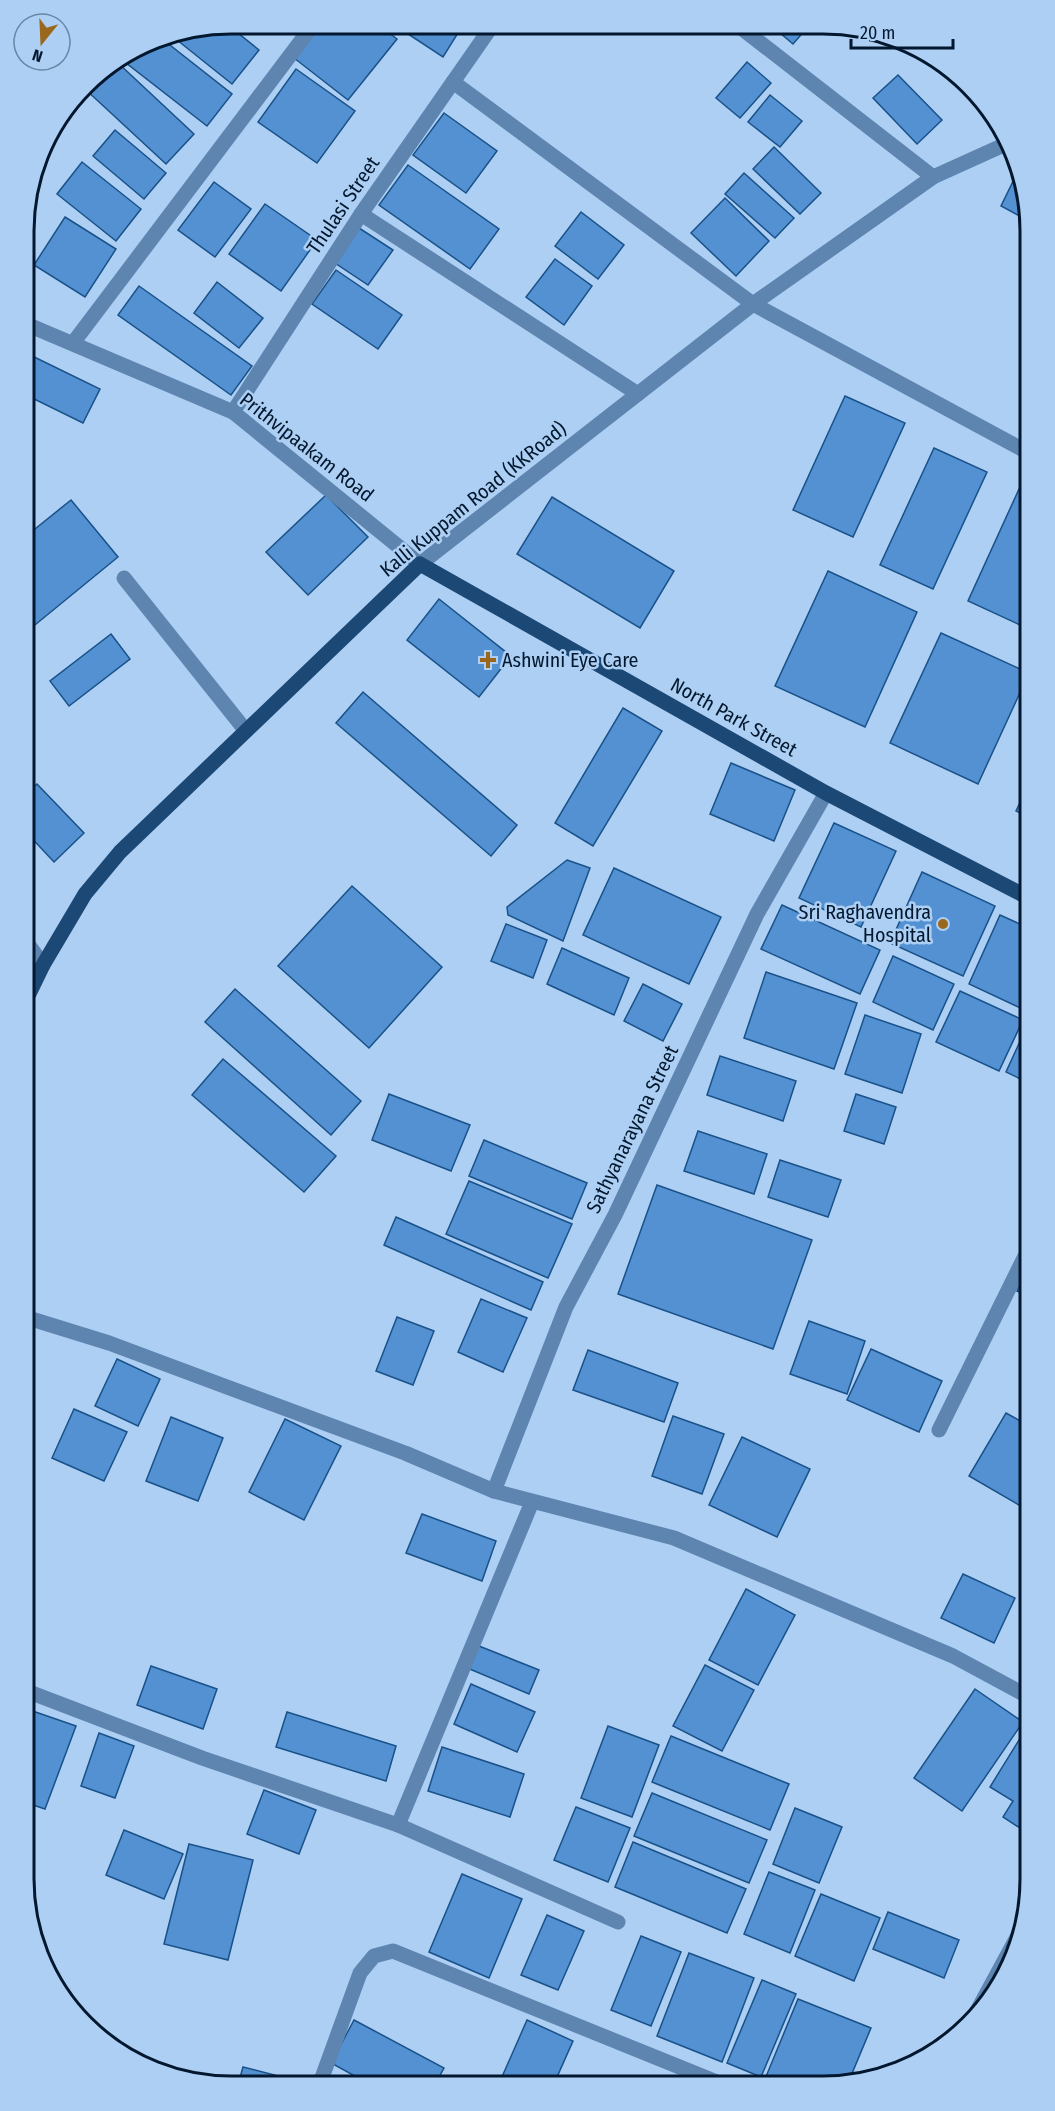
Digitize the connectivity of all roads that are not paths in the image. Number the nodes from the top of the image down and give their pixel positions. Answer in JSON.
{"nodes":[{"id":1,"x":305,"y":34,"type":"edge"},
{"id":2,"x":486,"y":34,"type":"edge"},
{"id":3,"x":749,"y":34,"type":"edge"},
{"id":4,"x":453,"y":82,"type":"junction"},
{"id":5,"x":1001,"y":146,"type":"edge"},
{"id":6,"x":933,"y":177,"type":"junction"},
{"id":7,"x":361,"y":214,"type":"junction"},
{"id":8,"x":753,"y":304,"type":"junction"},
{"id":9,"x":35,"y":328,"type":"edge"},
{"id":10,"x":73,"y":343,"type":"junction"},
{"id":11,"x":639,"y":394,"type":"junction"},
{"id":12,"x":233,"y":412,"type":"junction"},
{"id":13,"x":1020,"y":448,"type":"edge"},
{"id":14,"x":420,"y":564,"type":"junction"},
{"id":15,"x":124,"y":578,"type":"dead end"},
{"id":16,"x":246,"y":731,"type":"junction"},
{"id":17,"x":826,"y":793,"type":"junction"},
{"id":18,"x":1020,"y":893,"type":"edge"},
{"id":19,"x":35,"y":953,"type":"edge"},
{"id":20,"x":43,"y":965,"type":"junction"},
{"id":21,"x":35,"y":982,"type":"edge"},
{"id":22,"x":1020,"y":1266,"type":"edge"},
{"id":23,"x":34,"y":1320,"type":"edge"},
{"id":24,"x":939,"y":1430,"type":"dead end"},
{"id":25,"x":494,"y":1491,"type":"junction"},
{"id":26,"x":532,"y":1502,"type":"junction"},
{"id":27,"x":1020,"y":1692,"type":"edge"},
{"id":28,"x":34,"y":1694,"type":"edge"},
{"id":29,"x":399,"y":1825,"type":"junction"},
{"id":30,"x":618,"y":1922,"type":"dead end"},
{"id":31,"x":322,"y":2076,"type":"edge"},
{"id":32,"x":702,"y":2076,"type":"edge"}],
"edges":[{"from":1,"to":10,"type":"street"},
{"from":2,"to":4,"type":"street","name":"Thulasi Street"},
{"from":3,"to":6,"type":"street"},
{"from":4,"to":7,"type":"street","name":"Thulasi Street"},
{"from":4,"to":8,"type":"street"},
{"from":5,"to":6,"type":"street","name":"Kalli Kuppam Road (KKRoad)"},
{"from":6,"to":8,"type":"street","name":"Kalli Kuppam Road (KKRoad)"},
{"from":7,"to":11,"type":"street"},
{"from":7,"to":12,"type":"street","name":"Thulasi Street"},
{"from":8,"to":11,"type":"street","name":"Kalli Kuppam Road (KKRoad)"},
{"from":8,"to":13,"type":"street"},
{"from":9,"to":10,"type":"street","name":"Prithvipaakam Road"},
{"from":10,"to":12,"type":"street","name":"Prithvipaakam Road"},
{"from":11,"to":14,"type":"street","name":"Kalli Kuppam Road (KKRoad)"},
{"from":12,"to":14,"type":"street","name":"Prithvipaakam Road"},
{"from":14,"to":16,"type":"main road","name":"Kalli Kuppam Road (KKRoad)"},
{"from":14,"to":17,"type":"main road","name":"North Park Street"},
{"from":15,"to":16,"type":"street"},
{"from":16,"to":20,"type":"main road","name":"Kalli Kuppam Road (KKRoad)"},
{"from":17,"to":18,"type":"main road","name":"North Park Street"},
{"from":17,"to":25,"type":"street","name":"Sathyanarayana Street"},
{"from":19,"to":20,"type":"street"},
{"from":20,"to":21,"type":"main road","name":"Kalli Kuppam Road (KKRoad)"},
{"from":22,"to":24,"type":"street"},
{"from":23,"to":25,"type":"street"},
{"from":25,"to":26,"type":"street"},
{"from":26,"to":27,"type":"street"},
{"from":26,"to":29,"type":"street"},
{"from":28,"to":29,"type":"street"},
{"from":29,"to":30,"type":"street"},
{"from":31,"to":32,"type":"street"}]}
